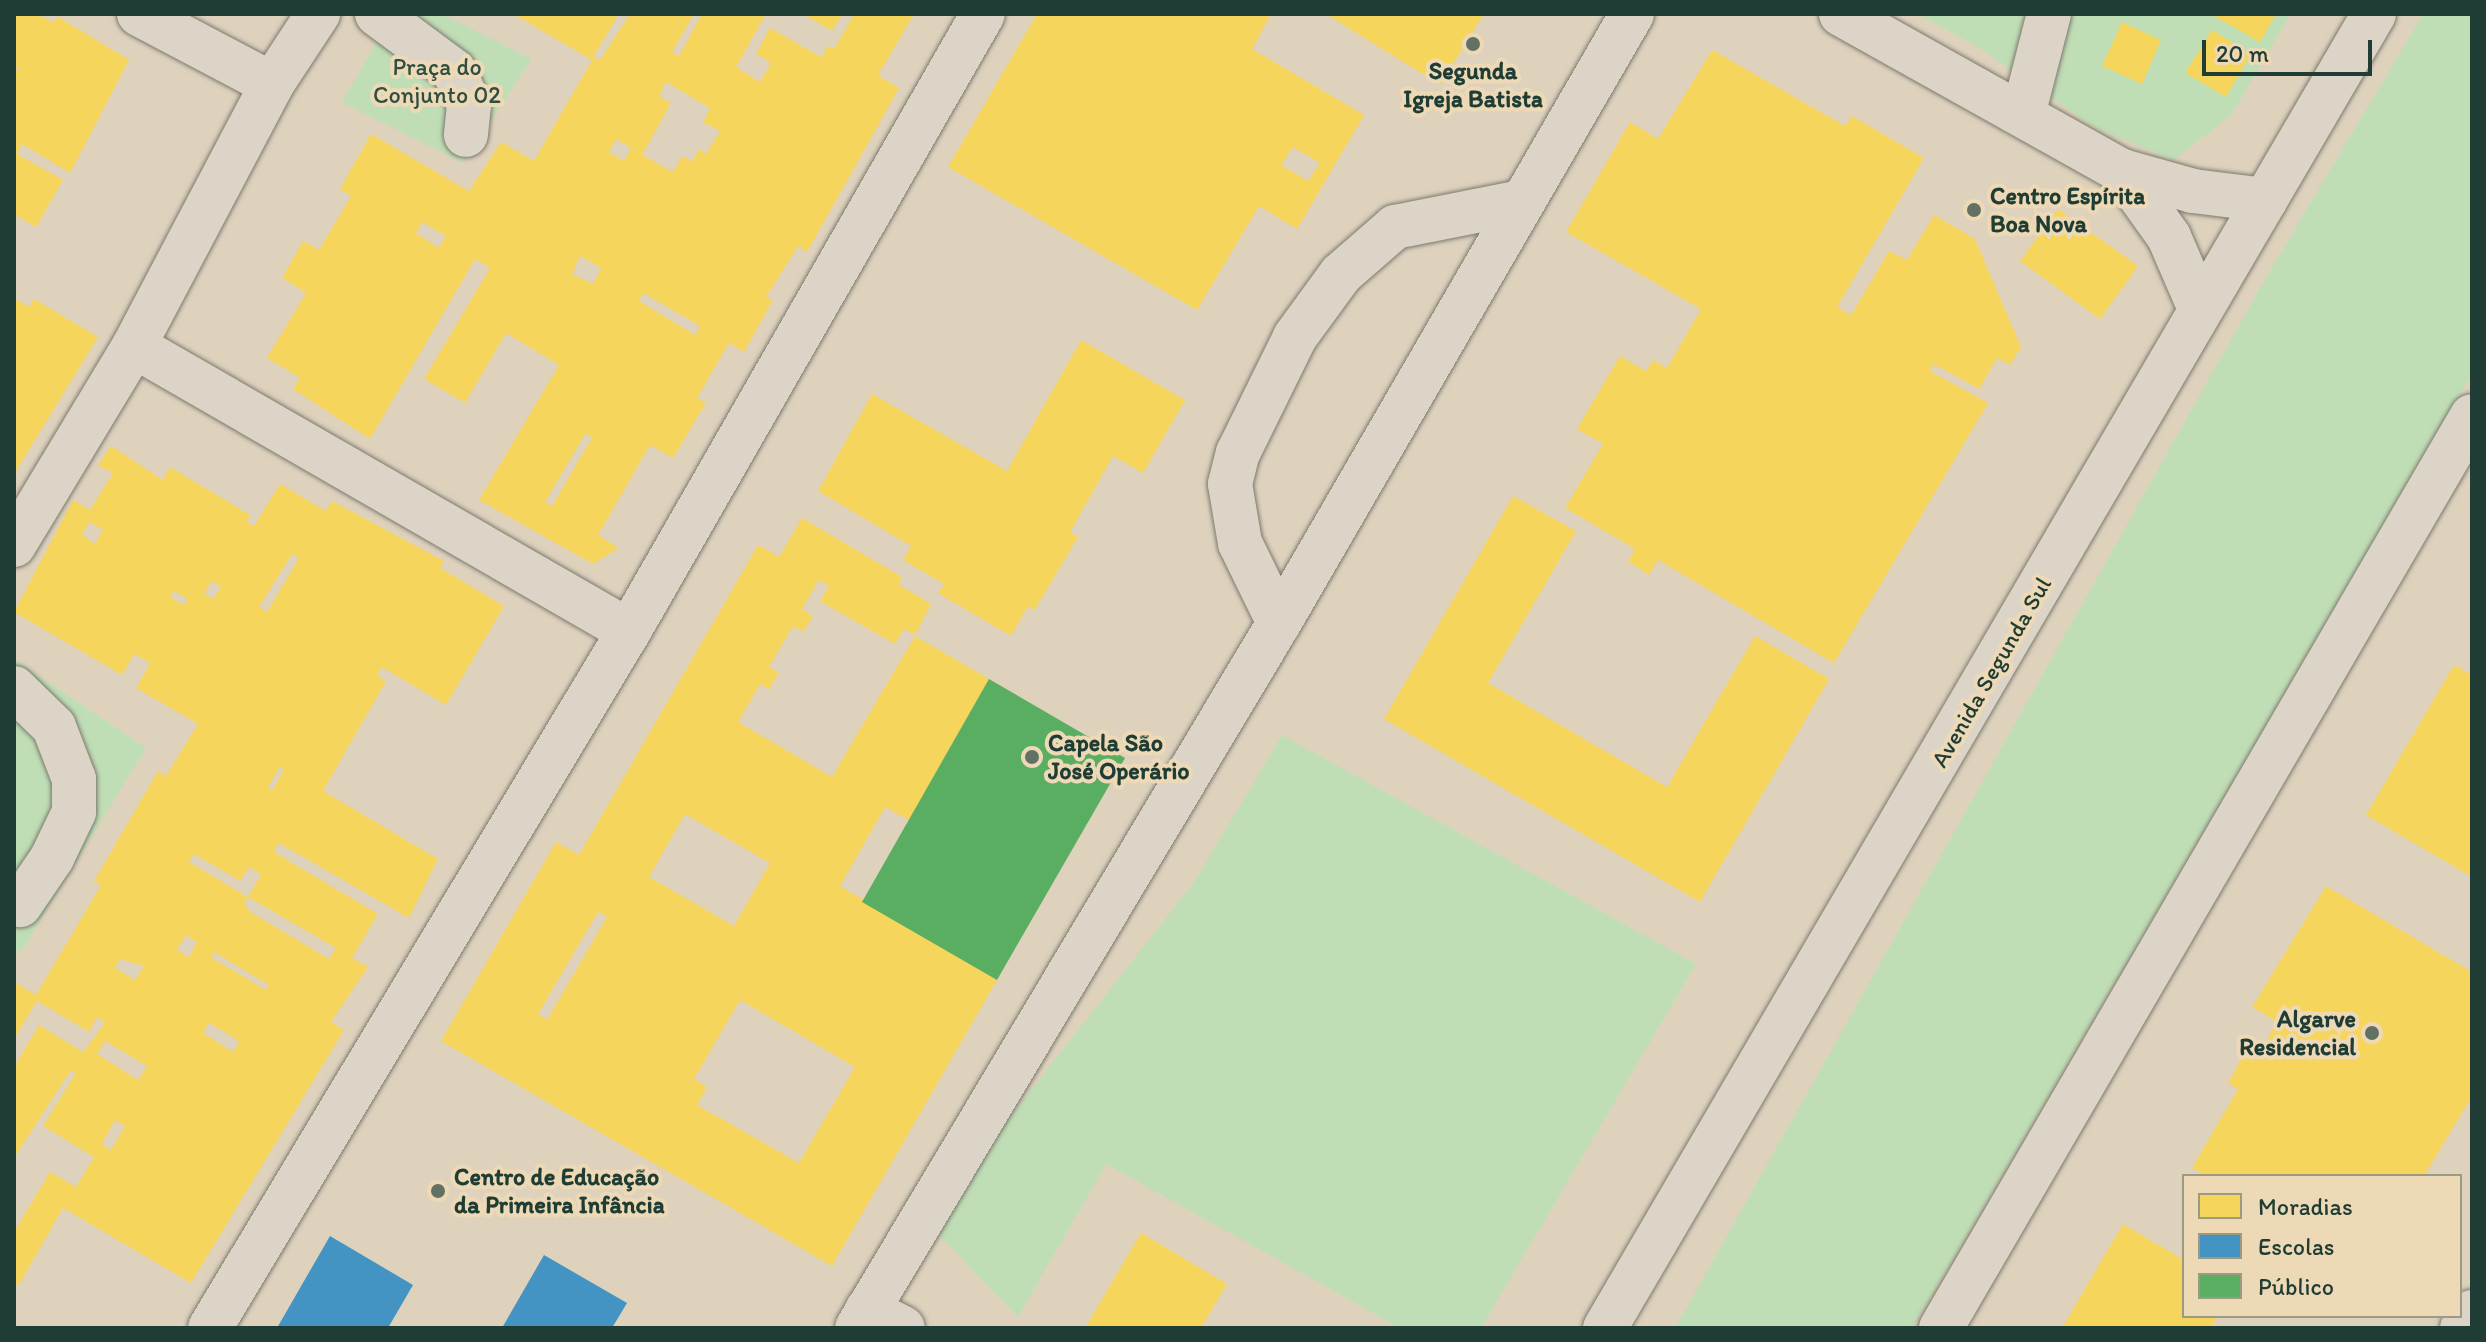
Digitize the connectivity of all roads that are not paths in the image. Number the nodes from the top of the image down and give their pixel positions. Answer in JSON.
{"nodes":[{"id":1,"x":139,"y":14,"type":"edge"},
{"id":2,"x":318,"y":14,"type":"edge"},
{"id":3,"x":377,"y":14,"type":"edge"},
{"id":4,"x":983,"y":14,"type":"edge"},
{"id":5,"x":1632,"y":14,"type":"edge"},
{"id":6,"x":1841,"y":14,"type":"edge"},
{"id":7,"x":2049,"y":14,"type":"edge"},
{"id":8,"x":2374,"y":14,"type":"edge"},
{"id":9,"x":272,"y":84,"type":"junction"},
{"id":10,"x":2023,"y":115,"type":"junction"},
{"id":11,"x":466,"y":135,"type":"dead end"},
{"id":12,"x":2122,"y":171,"type":"junction"},
{"id":13,"x":2265,"y":200,"type":"junction"},
{"id":14,"x":1521,"y":202,"type":"junction"},
{"id":15,"x":2200,"y":309,"type":"junction"},
{"id":16,"x":134,"y":346,"type":"junction"},
{"id":17,"x":2472,"y":416,"type":"edge"},
{"id":18,"x":14,"y":545,"type":"edge"},
{"id":19,"x":1279,"y":623,"type":"junction"},
{"id":20,"x":629,"y":631,"type":"junction"},
{"id":21,"x":14,"y":688,"type":"edge"},
{"id":22,"x":20,"y":905,"type":"dead end"},
{"id":23,"x":2472,"y":1312,"type":"edge"},
{"id":24,"x":876,"y":1322,"type":"edge"},
{"id":25,"x":210,"y":1328,"type":"edge"},
{"id":26,"x":1605,"y":1328,"type":"edge"},
{"id":27,"x":1941,"y":1328,"type":"edge"},
{"id":28,"x":2462,"y":1328,"type":"edge"}],
"edges":[{"from":1,"to":9,"type":"street"},
{"from":2,"to":9,"type":"street"},
{"from":3,"to":11,"type":"street"},
{"from":4,"to":20,"type":"street"},
{"from":5,"to":14,"type":"street"},
{"from":6,"to":10,"type":"street"},
{"from":7,"to":10,"type":"street"},
{"from":8,"to":13,"type":"street","name":"Avenida Segunda Sul"},
{"from":9,"to":16,"type":"street"},
{"from":10,"to":12,"type":"street"},
{"from":12,"to":13,"type":"street"},
{"from":12,"to":15,"type":"street"},
{"from":13,"to":15,"type":"street","name":"Avenida Segunda Sul"},
{"from":14,"to":19,"type":"street"},
{"from":14,"to":19,"type":"street"},
{"from":15,"to":26,"type":"street","name":"Avenida Segunda Sul"},
{"from":16,"to":18,"type":"street"},
{"from":16,"to":20,"type":"street"},
{"from":17,"to":27,"type":"street"},
{"from":19,"to":24,"type":"street"},
{"from":20,"to":25,"type":"street"},
{"from":21,"to":22,"type":"street"},
{"from":23,"to":28,"type":"street"}]}
